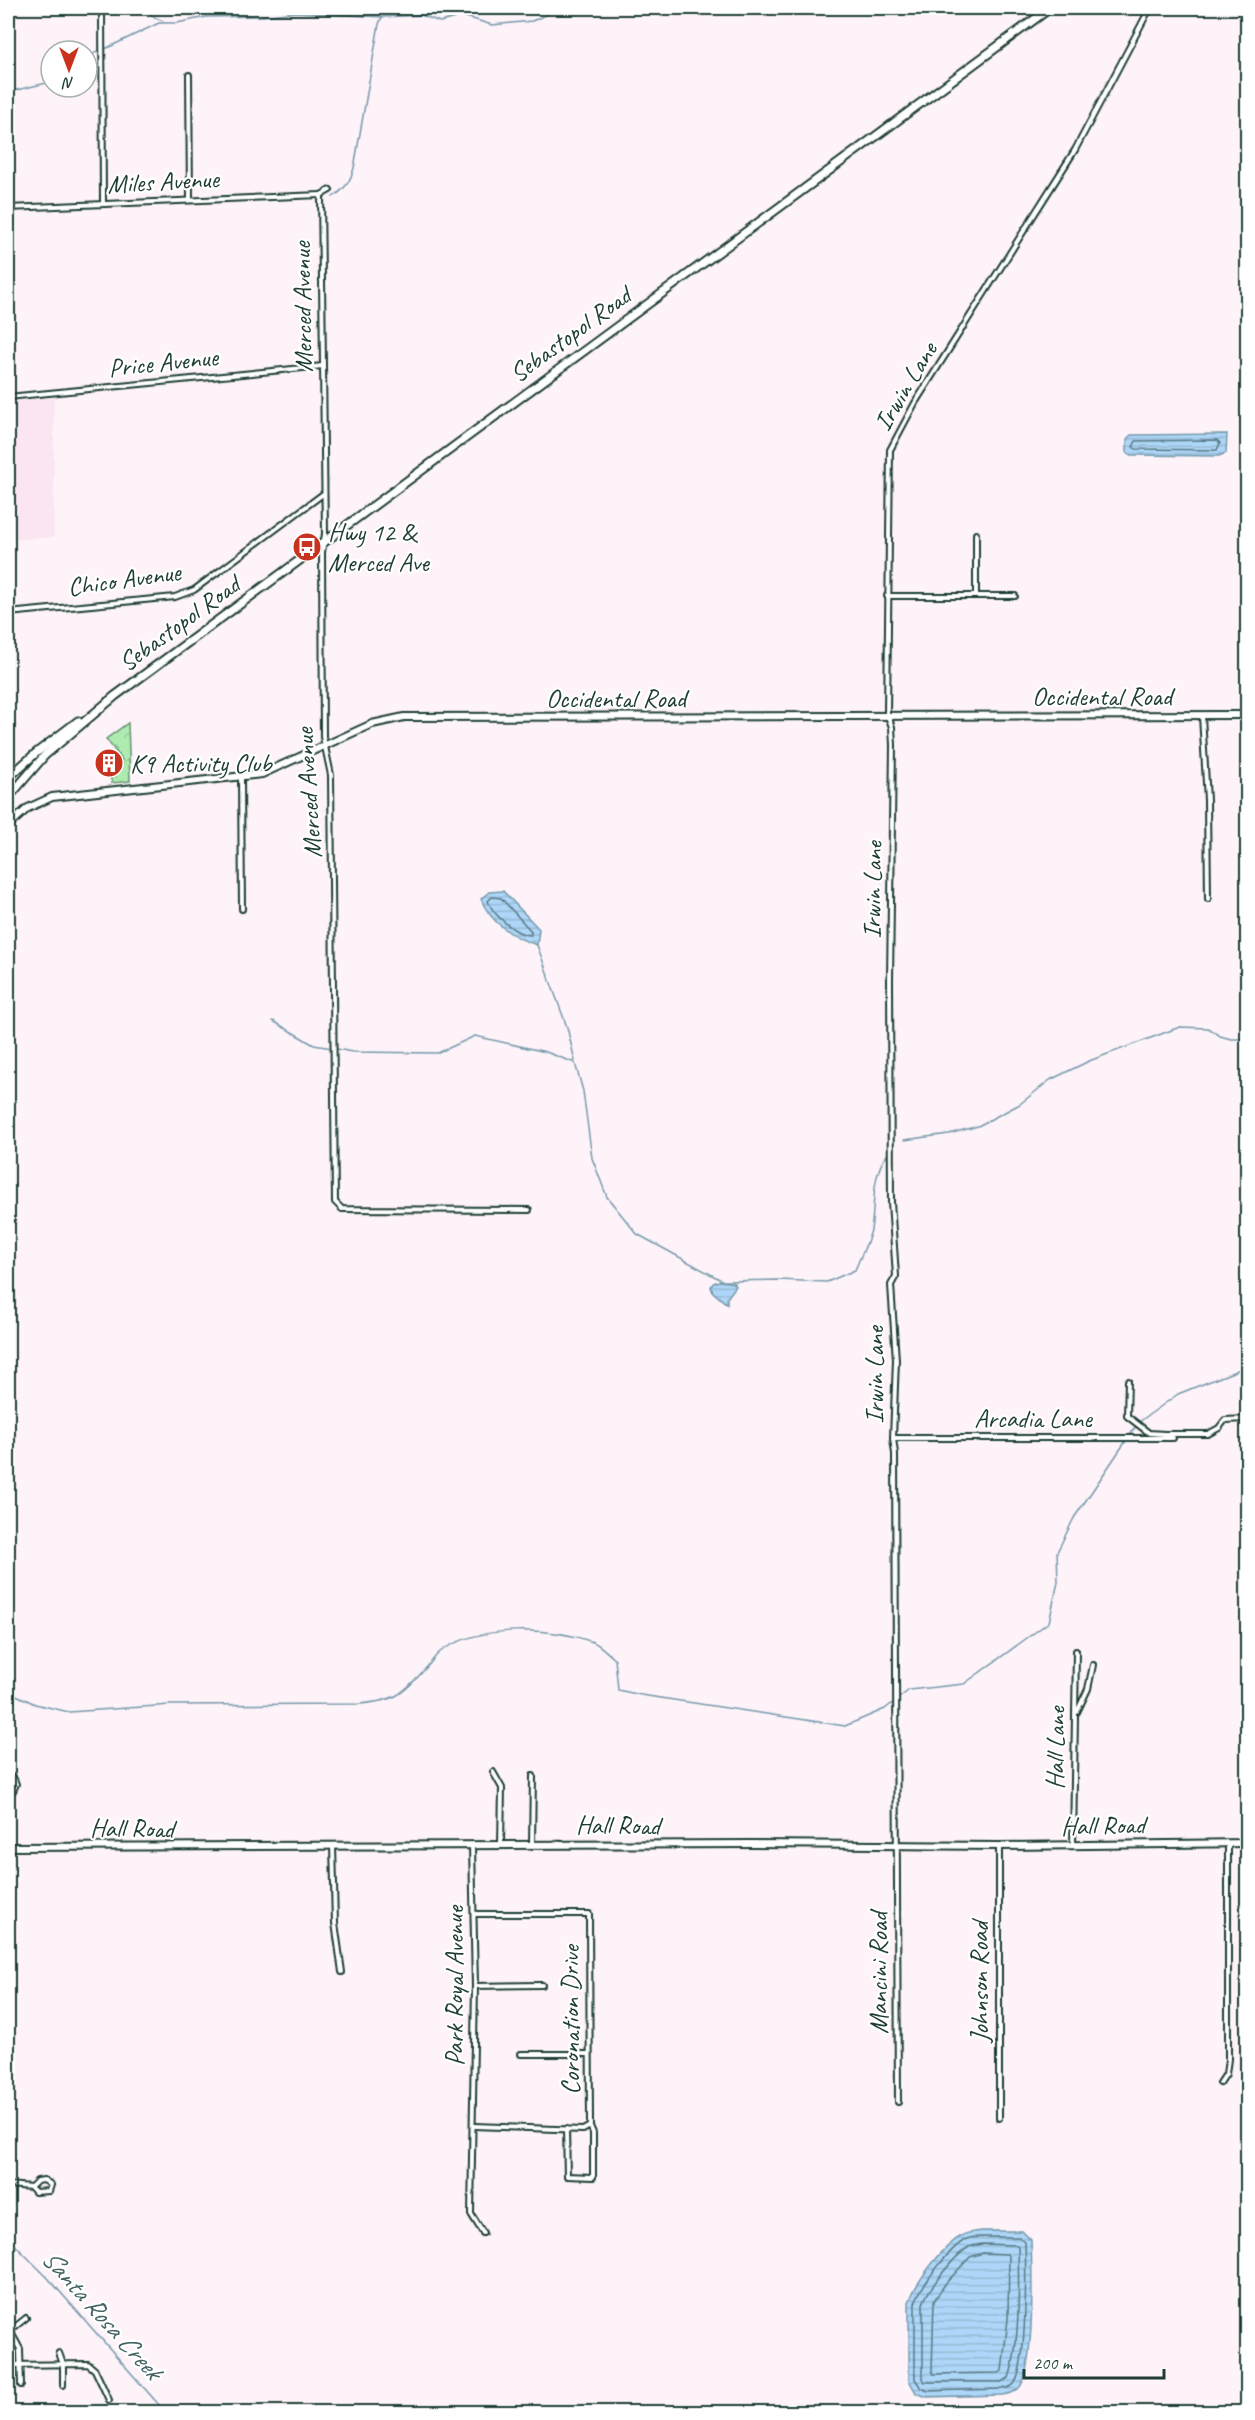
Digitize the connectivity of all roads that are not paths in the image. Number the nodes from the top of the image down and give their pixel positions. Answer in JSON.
{"nodes":[{"id":1,"x":102,"y":8,"type":"edge"},
{"id":2,"x":1050,"y":8,"type":"edge"},
{"id":3,"x":1150,"y":8,"type":"edge"},
{"id":4,"x":189,"y":75,"type":"dead end"},
{"id":5,"x":330,"y":190,"type":"dead end"},
{"id":6,"x":321,"y":195,"type":"junction"},
{"id":7,"x":190,"y":199,"type":"junction"},
{"id":8,"x":103,"y":203,"type":"junction"},
{"id":9,"x":8,"y":208,"type":"edge"},
{"id":10,"x":323,"y":366,"type":"junction"},
{"id":11,"x":8,"y":397,"type":"edge"},
{"id":12,"x":323,"y":494,"type":"junction"},
{"id":13,"x":976,"y":534,"type":"dead end"},
{"id":14,"x":324,"y":543,"type":"junction"},
{"id":15,"x":888,"y":596,"type":"junction"},
{"id":16,"x":976,"y":596,"type":"junction"},
{"id":17,"x":1015,"y":596,"type":"dead end"},
{"id":18,"x":8,"y":614,"type":"edge"},
{"id":19,"x":115,"y":696,"type":"junction"},
{"id":20,"x":887,"y":714,"type":"junction"},
{"id":21,"x":1248,"y":715,"type":"edge"},
{"id":22,"x":1202,"y":716,"type":"junction"},
{"id":23,"x":325,"y":747,"type":"junction"},
{"id":24,"x":8,"y":778,"type":"edge"},
{"id":25,"x":241,"y":778,"type":"junction"},
{"id":26,"x":8,"y":798,"type":"edge"},
{"id":27,"x":8,"y":826,"type":"edge"},
{"id":28,"x":1208,"y":899,"type":"dead end"},
{"id":29,"x":242,"y":909,"type":"dead end"},
{"id":30,"x":529,"y":1210,"type":"dead end"},
{"id":31,"x":1128,"y":1381,"type":"dead end"},
{"id":32,"x":1248,"y":1419,"type":"edge"},
{"id":33,"x":893,"y":1438,"type":"junction"},
{"id":34,"x":1173,"y":1438,"type":"dead end"},
{"id":35,"x":1076,"y":1652,"type":"dead end"},
{"id":36,"x":1093,"y":1665,"type":"dead end"},
{"id":37,"x":1075,"y":1715,"type":"junction"},
{"id":38,"x":493,"y":1772,"type":"dead end"},
{"id":39,"x":533,"y":1776,"type":"dead end"},
{"id":40,"x":8,"y":1777,"type":"edge"},
{"id":41,"x":8,"y":1791,"type":"edge"},
{"id":42,"x":1228,"y":1843,"type":"junction"},
{"id":43,"x":1248,"y":1843,"type":"edge"},
{"id":44,"x":898,"y":1844,"type":"junction"},
{"id":45,"x":472,"y":1845,"type":"junction"},
{"id":46,"x":501,"y":1845,"type":"junction"},
{"id":47,"x":532,"y":1845,"type":"junction"},
{"id":48,"x":1073,"y":1845,"type":"junction"},
{"id":49,"x":333,"y":1846,"type":"junction"},
{"id":50,"x":999,"y":1846,"type":"junction"},
{"id":51,"x":8,"y":1848,"type":"edge"},
{"id":52,"x":8,"y":1896,"type":"edge"},
{"id":53,"x":8,"y":1907,"type":"edge"},
{"id":54,"x":474,"y":1914,"type":"junction"},
{"id":55,"x":342,"y":1972,"type":"dead end"},
{"id":56,"x":542,"y":1985,"type":"dead end"},
{"id":57,"x":475,"y":1986,"type":"junction"},
{"id":58,"x":521,"y":2054,"type":"dead end"},
{"id":59,"x":589,"y":2054,"type":"junction"},
{"id":60,"x":1220,"y":2083,"type":"dead end"},
{"id":61,"x":898,"y":2102,"type":"dead end"},
{"id":62,"x":999,"y":2118,"type":"dead end"},
{"id":63,"x":474,"y":2126,"type":"junction"},
{"id":64,"x":590,"y":2126,"type":"junction"},
{"id":65,"x":566,"y":2129,"type":"junction"},
{"id":66,"x":8,"y":2185,"type":"edge"},
{"id":67,"x":31,"y":2187,"type":"junction"},
{"id":68,"x":483,"y":2233,"type":"dead end"},
{"id":69,"x":26,"y":2318,"type":"dead end"},
{"id":70,"x":9,"y":2329,"type":"edge"},
{"id":71,"x":59,"y":2353,"type":"dead end"},
{"id":72,"x":63,"y":2364,"type":"junction"},
{"id":73,"x":8,"y":2365,"type":"edge"},
{"id":74,"x":21,"y":2365,"type":"junction"},
{"id":75,"x":21,"y":2385,"type":"dead end"},
{"id":76,"x":63,"y":2385,"type":"dead end"},
{"id":77,"x":109,"y":2400,"type":"dead end"}],
"edges":[{"from":1,"to":8,"type":"street"},
{"from":2,"to":14,"type":"main road","name":"Sebastopol Road"},
{"from":3,"to":15,"type":"street","name":"Irwin Lane"},
{"from":4,"to":7,"type":"street"},
{"from":5,"to":6,"type":"street"},
{"from":6,"to":7,"type":"street","name":"Miles Avenue"},
{"from":6,"to":10,"type":"street","name":"Merced Avenue"},
{"from":7,"to":8,"type":"street","name":"Miles Avenue"},
{"from":8,"to":9,"type":"street","name":"Miles Avenue"},
{"from":10,"to":11,"type":"street","name":"Price Avenue"},
{"from":10,"to":12,"type":"street","name":"Merced Avenue"},
{"from":12,"to":14,"type":"street","name":"Merced Avenue"},
{"from":12,"to":18,"type":"street","name":"Chico Avenue"},
{"from":13,"to":16,"type":"street"},
{"from":14,"to":19,"type":"main road","name":"Sebastopol Road"},
{"from":14,"to":23,"type":"street","name":"Merced Avenue"},
{"from":15,"to":16,"type":"street"},
{"from":15,"to":20,"type":"street","name":"Irwin Lane"},
{"from":16,"to":17,"type":"street"},
{"from":19,"to":24,"type":"main road","name":"Sebastopol Road"},
{"from":19,"to":26,"type":"main road","name":"Sebastopol Road"},
{"from":20,"to":22,"type":"street","name":"Occidental Road"},
{"from":20,"to":23,"type":"street","name":"Occidental Road"},
{"from":20,"to":33,"type":"street","name":"Irwin Lane"},
{"from":21,"to":22,"type":"street","name":"Occidental Road"},
{"from":22,"to":28,"type":"street"},
{"from":23,"to":25,"type":"street","name":"Occidental Road"},
{"from":23,"to":30,"type":"street","name":"Merced Avenue"},
{"from":25,"to":27,"type":"street","name":"Occidental Road"},
{"from":25,"to":29,"type":"street"},
{"from":31,"to":32,"type":"street"},
{"from":33,"to":34,"type":"street","name":"Arcadia Lane"},
{"from":33,"to":44,"type":"street","name":"Irwin Lane"},
{"from":35,"to":37,"type":"street","name":"Hall Lane"},
{"from":36,"to":37,"type":"street"},
{"from":37,"to":48,"type":"street","name":"Hall Lane"},
{"from":38,"to":46,"type":"street"},
{"from":39,"to":47,"type":"street"},
{"from":40,"to":41,"type":"street"},
{"from":42,"to":43,"type":"street","name":"Hall Road"},
{"from":42,"to":48,"type":"street","name":"Hall Road"},
{"from":42,"to":60,"type":"street"},
{"from":44,"to":47,"type":"street","name":"Hall Road"},
{"from":44,"to":50,"type":"street","name":"Hall Road"},
{"from":44,"to":61,"type":"street","name":"Mancini Road"},
{"from":45,"to":46,"type":"street","name":"Hall Road"},
{"from":45,"to":49,"type":"street","name":"Hall Road"},
{"from":45,"to":54,"type":"street","name":"Park Royal Avenue"},
{"from":46,"to":47,"type":"street","name":"Hall Road"},
{"from":48,"to":50,"type":"street","name":"Hall Road"},
{"from":49,"to":51,"type":"street","name":"Hall Road"},
{"from":49,"to":55,"type":"street"},
{"from":50,"to":62,"type":"street","name":"Johnson Road"},
{"from":52,"to":53,"type":"street"},
{"from":54,"to":57,"type":"street","name":"Park Royal Avenue"},
{"from":54,"to":59,"type":"street","name":"Coronation Drive"},
{"from":56,"to":57,"type":"street"},
{"from":57,"to":63,"type":"street","name":"Park Royal Avenue"},
{"from":58,"to":59,"type":"street"},
{"from":59,"to":64,"type":"street","name":"Coronation Drive"},
{"from":63,"to":65,"type":"street"},
{"from":63,"to":68,"type":"street","name":"Park Royal Avenue"},
{"from":64,"to":65,"type":"street"},
{"from":64,"to":65,"type":"street","name":"Coronation Drive"},
{"from":66,"to":67,"type":"street"},
{"from":67,"to":67,"type":"street"},
{"from":69,"to":70,"type":"street"},
{"from":70,"to":74,"type":"street"},
{"from":71,"to":72,"type":"street"},
{"from":72,"to":74,"type":"street"},
{"from":72,"to":76,"type":"street"},
{"from":72,"to":77,"type":"street"},
{"from":73,"to":74,"type":"street"},
{"from":74,"to":75,"type":"street"}]}
